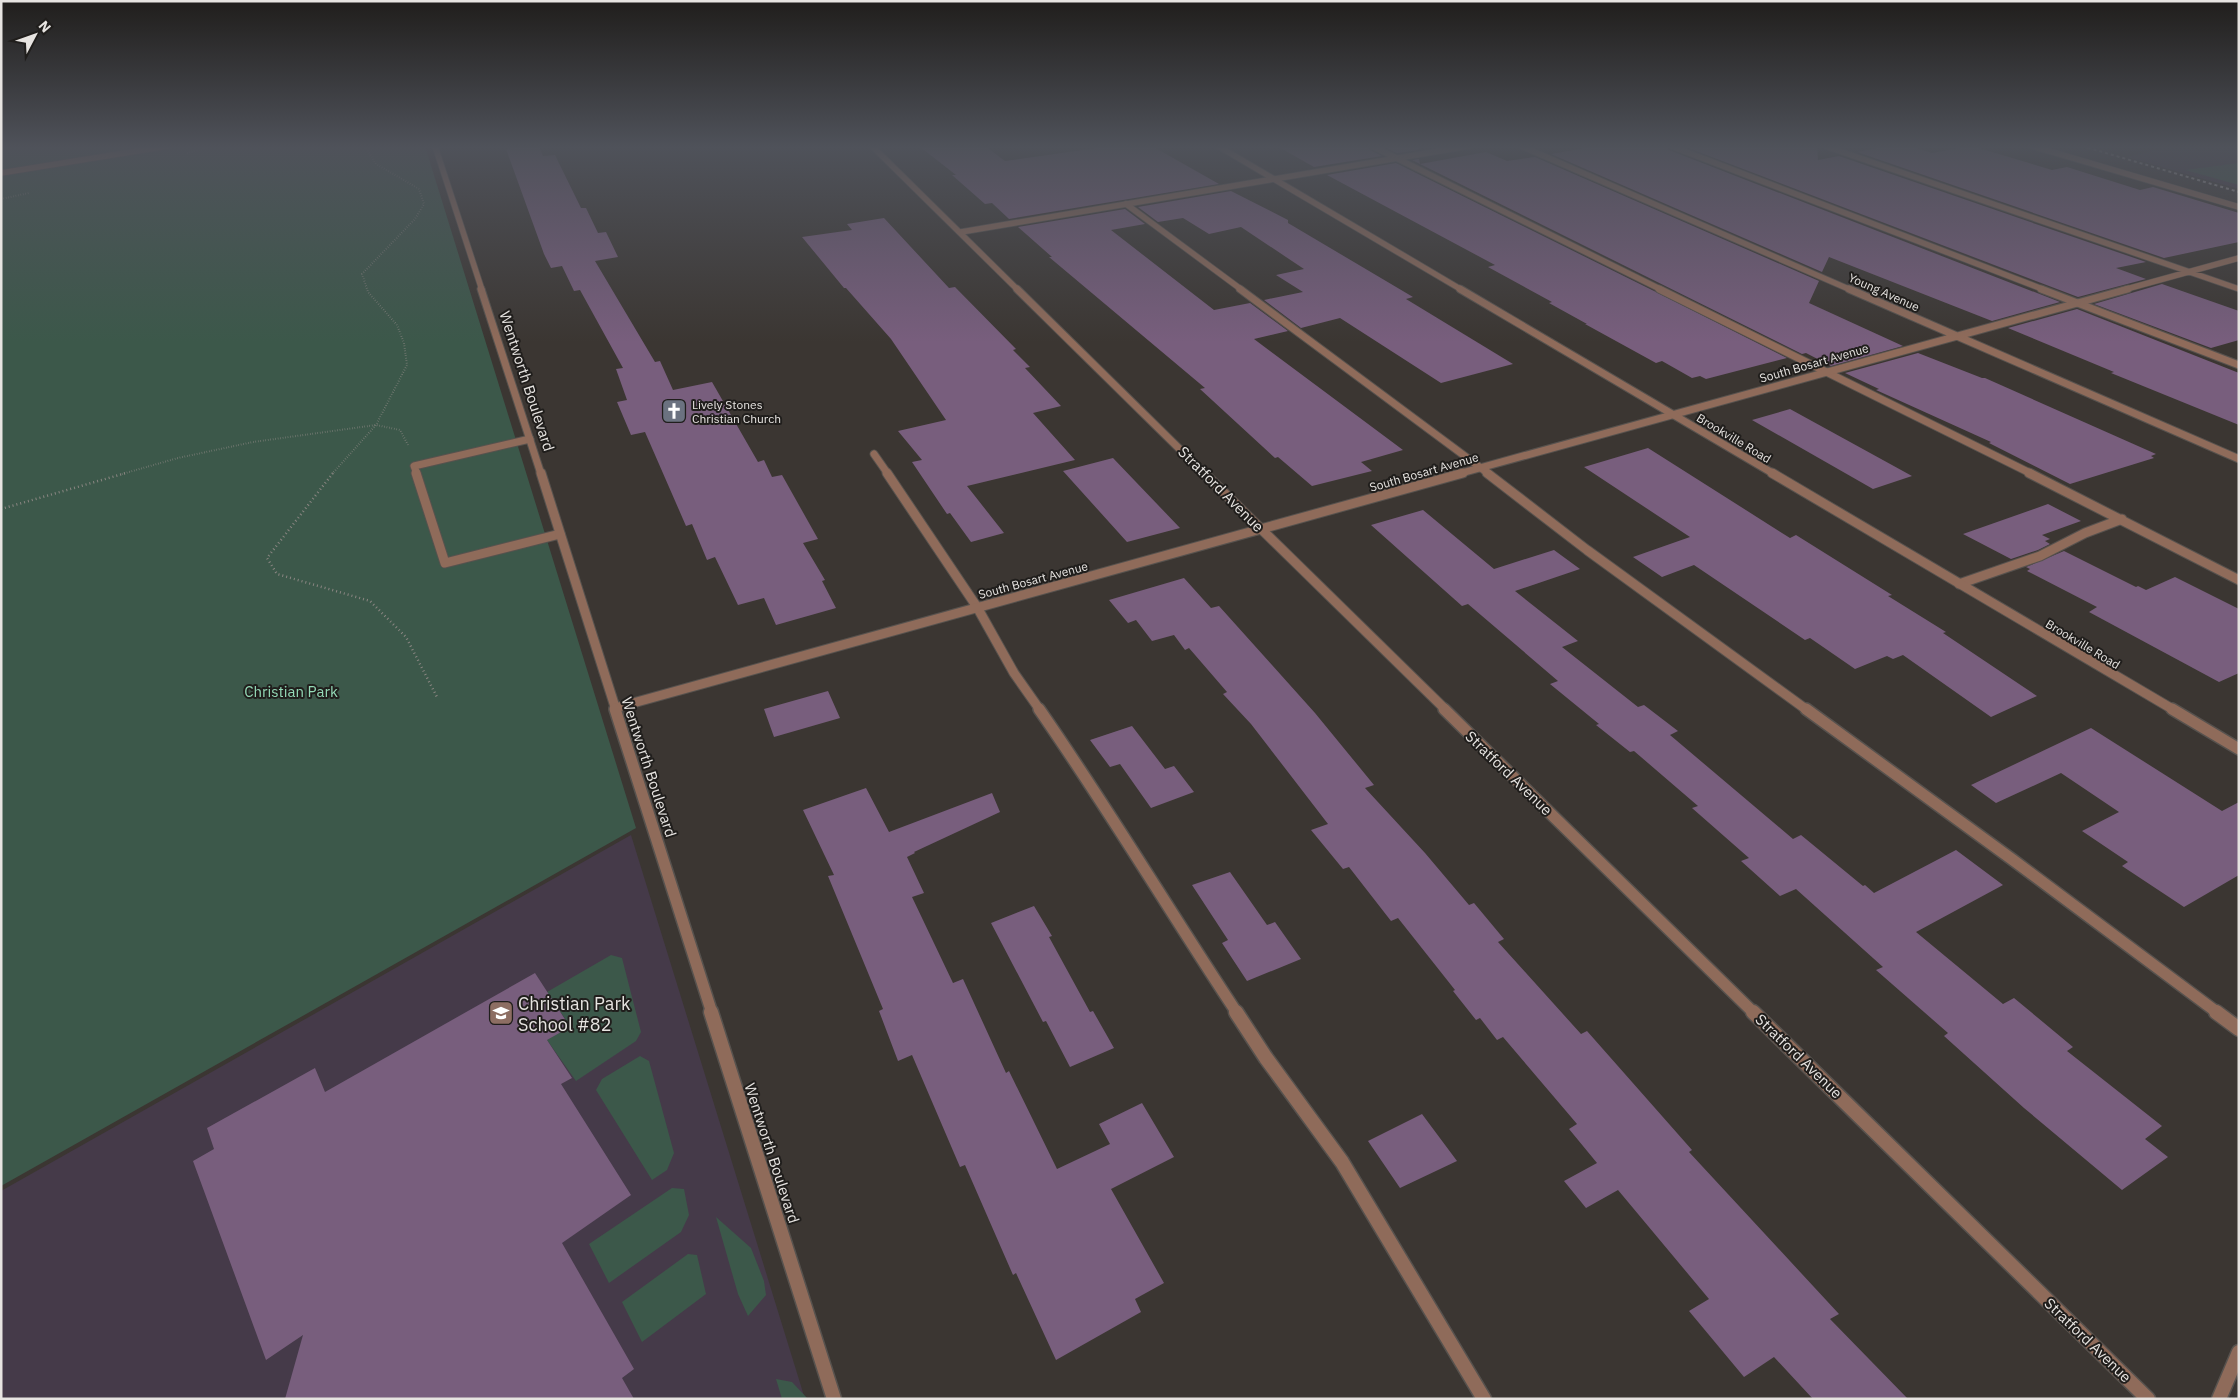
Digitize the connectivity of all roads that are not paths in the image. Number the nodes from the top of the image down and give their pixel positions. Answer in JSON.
{"nodes":[{"id":1,"x":456,"y":211,"type":"edge"},
{"id":2,"x":939,"y":211,"type":"edge"},
{"id":3,"x":1083,"y":211,"type":"edge"},
{"id":4,"x":1136,"y":211,"type":"edge"},
{"id":5,"x":1329,"y":211,"type":"edge"},
{"id":6,"x":1502,"y":211,"type":"edge"},
{"id":7,"x":1671,"y":211,"type":"edge"},
{"id":8,"x":1841,"y":211,"type":"edge"},
{"id":9,"x":2013,"y":211,"type":"edge"},
{"id":10,"x":960,"y":232,"type":"junction"},
{"id":11,"x":2239,"y":258,"type":"edge"},
{"id":12,"x":2188,"y":272,"type":"junction"},
{"id":13,"x":2239,"y":290,"type":"edge"},
{"id":14,"x":2076,"y":302,"type":"junction"},
{"id":15,"x":1956,"y":336,"type":"junction"},
{"id":16,"x":2239,"y":366,"type":"edge"},
{"id":17,"x":1826,"y":372,"type":"junction"},
{"id":18,"x":1672,"y":415,"type":"junction"},
{"id":19,"x":530,"y":439,"type":"junction"},
{"id":20,"x":874,"y":454,"type":"dead end"},
{"id":21,"x":2239,"y":459,"type":"edge"},
{"id":22,"x":1480,"y":468,"type":"junction"},
{"id":23,"x":2122,"y":519,"type":"junction"},
{"id":24,"x":1261,"y":529,"type":"junction"},
{"id":25,"x":560,"y":534,"type":"junction"},
{"id":26,"x":2239,"y":580,"type":"edge"},
{"id":27,"x":1959,"y":584,"type":"junction"},
{"id":28,"x":976,"y":607,"type":"junction"},
{"id":29,"x":615,"y":708,"type":"junction"},
{"id":30,"x":2239,"y":749,"type":"edge"},
{"id":31,"x":2239,"y":1029,"type":"edge"},
{"id":32,"x":2237,"y":1362,"type":"edge"},
{"id":33,"x":834,"y":1399,"type":"edge"},
{"id":34,"x":1484,"y":1399,"type":"edge"},
{"id":35,"x":2148,"y":1399,"type":"edge"},
{"id":36,"x":2219,"y":1399,"type":"edge"}],
"edges":[{"from":1,"to":19,"type":"street","name":"Wentworth Boulevard"},
{"from":2,"to":10,"type":"street","name":"Stratford Avenue"},
{"from":3,"to":10,"type":"street"},
{"from":4,"to":22,"type":"street"},
{"from":5,"to":18,"type":"street","name":"Brookville Road"},
{"from":6,"to":17,"type":"street"},
{"from":7,"to":15,"type":"street","name":"Young Avenue"},
{"from":8,"to":14,"type":"street"},
{"from":9,"to":12,"type":"street"},
{"from":10,"to":24,"type":"street","name":"Stratford Avenue"},
{"from":11,"to":12,"type":"street","name":"South Bosart Avenue"},
{"from":12,"to":13,"type":"street"},
{"from":12,"to":14,"type":"street","name":"South Bosart Avenue"},
{"from":14,"to":15,"type":"street","name":"South Bosart Avenue"},
{"from":14,"to":16,"type":"street"},
{"from":15,"to":17,"type":"street","name":"South Bosart Avenue"},
{"from":15,"to":21,"type":"street","name":"Young Avenue"},
{"from":17,"to":18,"type":"street","name":"South Bosart Avenue"},
{"from":17,"to":23,"type":"street"},
{"from":18,"to":22,"type":"street","name":"South Bosart Avenue"},
{"from":18,"to":27,"type":"street","name":"Brookville Road"},
{"from":19,"to":25,"type":"street","name":"Wentworth Boulevard"},
{"from":19,"to":25,"type":"street"},
{"from":20,"to":28,"type":"street"},
{"from":22,"to":24,"type":"street","name":"South Bosart Avenue"},
{"from":22,"to":31,"type":"street"},
{"from":23,"to":26,"type":"street"},
{"from":23,"to":27,"type":"street"},
{"from":24,"to":28,"type":"street","name":"South Bosart Avenue"},
{"from":24,"to":35,"type":"street","name":"Stratford Avenue"},
{"from":25,"to":29,"type":"street","name":"Wentworth Boulevard"},
{"from":27,"to":30,"type":"street","name":"Brookville Road"},
{"from":28,"to":29,"type":"street","name":"South Bosart Avenue"},
{"from":28,"to":34,"type":"street"},
{"from":29,"to":33,"type":"street","name":"Wentworth Boulevard"},
{"from":32,"to":36,"type":"street"}]}
